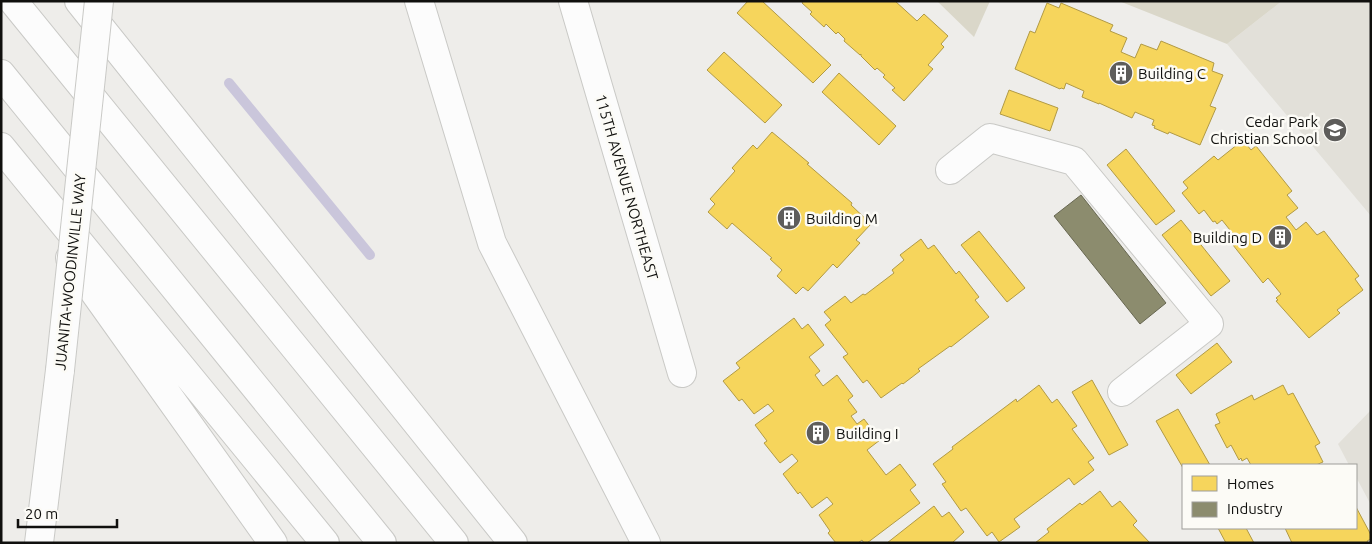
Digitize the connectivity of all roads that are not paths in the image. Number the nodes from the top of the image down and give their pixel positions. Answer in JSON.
{"nodes":[{"id":1,"x":14,"y":1,"type":"edge"},
{"id":2,"x":79,"y":1,"type":"edge"},
{"id":3,"x":99,"y":1,"type":"edge"},
{"id":4,"x":418,"y":1,"type":"edge"},
{"id":5,"x":573,"y":1,"type":"edge"},
{"id":6,"x":1,"y":74,"type":"edge"},
{"id":7,"x":1,"y":147,"type":"edge"},
{"id":8,"x":1,"y":161,"type":"edge"},
{"id":9,"x":950,"y":170,"type":"dead end"},
{"id":10,"x":682,"y":373,"type":"dead end"},
{"id":11,"x":1122,"y":392,"type":"dead end"},
{"id":12,"x":39,"y":543,"type":"edge"},
{"id":13,"x":273,"y":543,"type":"edge"},
{"id":14,"x":325,"y":543,"type":"edge"},
{"id":15,"x":382,"y":543,"type":"edge"},
{"id":16,"x":454,"y":543,"type":"edge"},
{"id":17,"x":513,"y":543,"type":"edge"},
{"id":18,"x":646,"y":543,"type":"edge"}],
"edges":[{"from":1,"to":16,"type":"main road"},
{"from":2,"to":17,"type":"main road"},
{"from":3,"to":12,"type":"main road","name":"JUANITA-WOODINVILLE WAY","bridge":true},
{"from":4,"to":18,"type":"main road"},
{"from":5,"to":10,"type":"main road","name":"115TH AVENUE NORTHEAST"},
{"from":6,"to":15,"type":"main road"},
{"from":7,"to":14,"type":"main road"},
{"from":8,"to":13,"type":"main road"},
{"from":9,"to":11,"type":"main road"}]}
